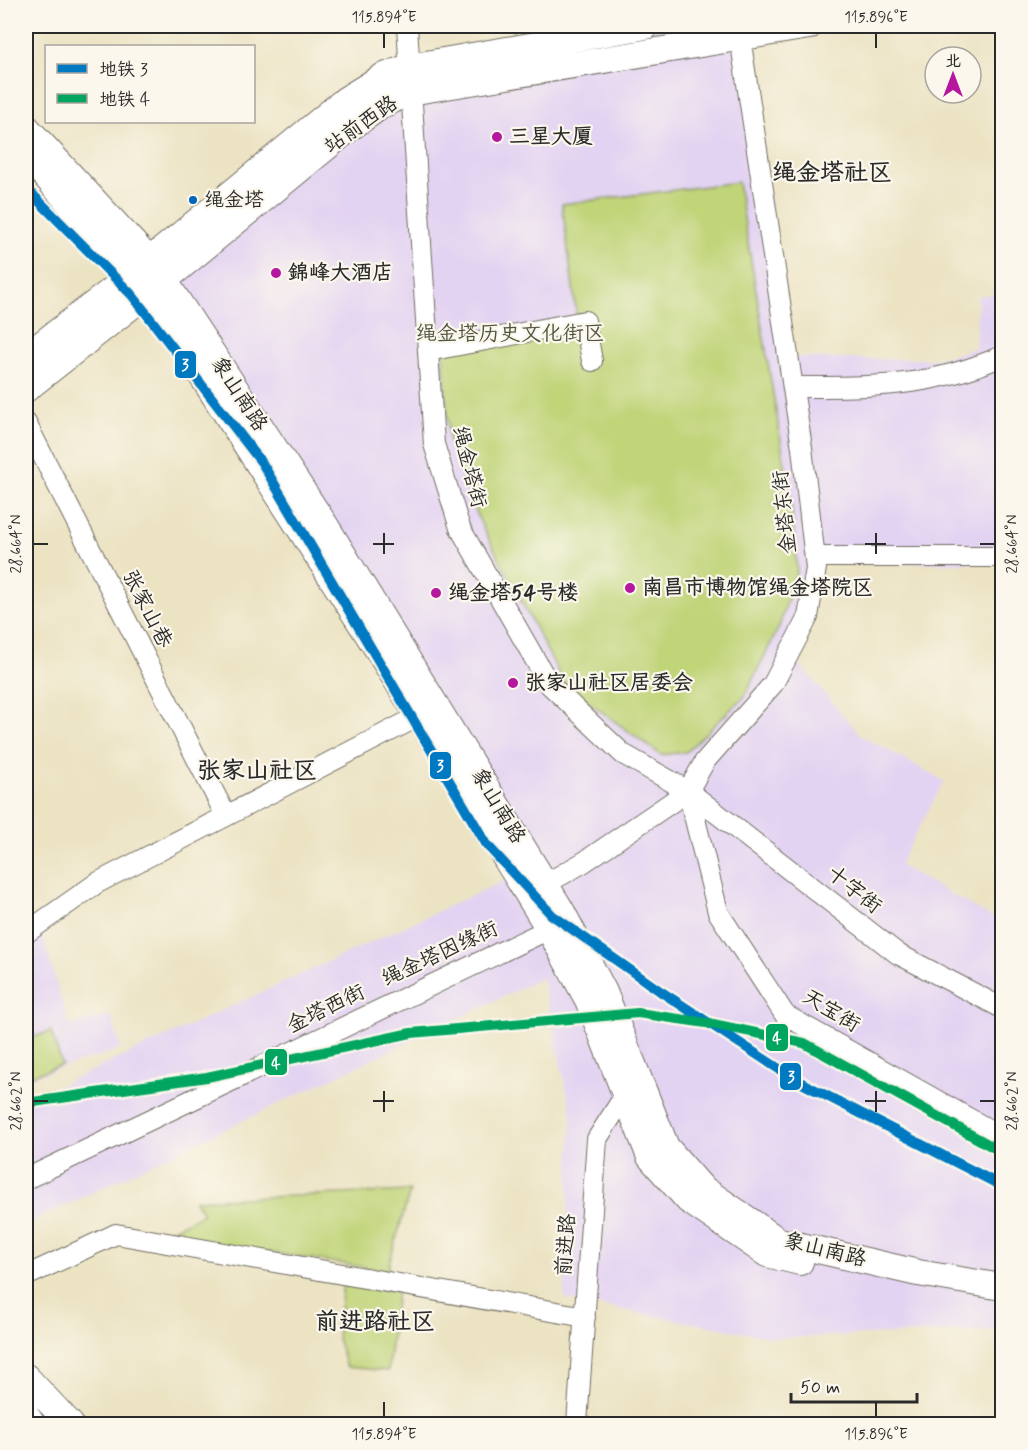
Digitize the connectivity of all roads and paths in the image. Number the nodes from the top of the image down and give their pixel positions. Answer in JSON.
{"nodes":[{"id":1,"x":407,"y":26,"type":"edge"},
{"id":2,"x":646,"y":26,"type":"edge"},
{"id":3,"x":808,"y":26,"type":"edge"},
{"id":4,"x":740,"y":37,"type":"junction"},
{"id":5,"x":410,"y":80,"type":"junction"},
{"id":6,"x":26,"y":127,"type":"edge"},
{"id":7,"x":26,"y":154,"type":"edge"},
{"id":8,"x":148,"y":276,"type":"junction"},
{"id":9,"x":428,"y":351,"type":"junction"},
{"id":10,"x":26,"y":356,"type":"edge"},
{"id":11,"x":1002,"y":356,"type":"edge"},
{"id":12,"x":592,"y":361,"type":"dead end"},
{"id":13,"x":793,"y":387,"type":"junction"},
{"id":14,"x":26,"y":389,"type":"edge"},
{"id":15,"x":26,"y":423,"type":"edge"},
{"id":16,"x":1002,"y":557,"type":"edge"},
{"id":17,"x":815,"y":558,"type":"junction"},
{"id":18,"x":418,"y":716,"type":"junction"},
{"id":19,"x":688,"y":791,"type":"junction"},
{"id":20,"x":226,"y":816,"type":"junction"},
{"id":21,"x":536,"y":889,"type":"junction"},
{"id":22,"x":549,"y":929,"type":"junction"},
{"id":23,"x":26,"y":933,"type":"edge"},
{"id":24,"x":506,"y":949,"type":"joint"},
{"id":25,"x":1002,"y":1008,"type":"edge"},
{"id":26,"x":634,"y":1090,"type":"junction"},
{"id":27,"x":1002,"y":1137,"type":"edge"},
{"id":28,"x":26,"y":1178,"type":"edge"},
{"id":29,"x":26,"y":1276,"type":"edge"},
{"id":30,"x":1002,"y":1287,"type":"edge"},
{"id":31,"x":1002,"y":1304,"type":"edge"},
{"id":32,"x":585,"y":1317,"type":"junction"},
{"id":33,"x":26,"y":1377,"type":"edge"},
{"id":34,"x":26,"y":1415,"type":"edge"},
{"id":35,"x":32,"y":1425,"type":"edge"},
{"id":36,"x":70,"y":1425,"type":"edge"},
{"id":37,"x":577,"y":1425,"type":"edge"}],
"edges":[{"from":1,"to":5,"type":"street","name":"绳金塔街"},
{"from":2,"to":5,"type":"main road","name":"站前西路"},
{"from":3,"to":4,"type":"main road","name":"站前西路"},
{"from":4,"to":5,"type":"main road","name":"站前西路"},
{"from":4,"to":13,"type":"street","name":"金塔东街"},
{"from":5,"to":8,"type":"main road","name":"站前西路"},
{"from":5,"to":9,"type":"street","name":"绳金塔街"},
{"from":6,"to":8,"type":"main road","name":"象山南路"},
{"from":7,"to":8,"type":"main road","name":"象山南路"},
{"from":8,"to":10,"type":"main road","name":"站前西路"},
{"from":8,"to":14,"type":"main road","name":"站前西路"},
{"from":8,"to":18,"type":"main road","name":"象山南路"},
{"from":8,"to":21,"type":"main road","name":"象山南路"},
{"from":9,"to":12,"type":"street"},
{"from":9,"to":19,"type":"street","name":"绳金塔街"},
{"from":11,"to":13,"type":"street"},
{"from":13,"to":17,"type":"street","name":"金塔东街"},
{"from":15,"to":20,"type":"street","name":"张家山巷"},
{"from":16,"to":17,"type":"street"},
{"from":17,"to":19,"type":"street","name":"金塔东街"},
{"from":18,"to":20,"type":"street"},
{"from":18,"to":21,"type":"main road","name":"象山南路"},
{"from":19,"to":21,"type":"street","name":"金塔东街"},
{"from":19,"to":25,"type":"street","name":"十字街"},
{"from":19,"to":27,"type":"street","name":"天宝街"},
{"from":20,"to":23,"type":"street"},
{"from":21,"to":22,"type":"main road","name":"象山南路"},
{"from":21,"to":26,"type":"main road","name":"象山南路"},
{"from":22,"to":24,"type":"street","name":"绳金塔因缘街"},
{"from":22,"to":26,"type":"main road","name":"象山南路"},
{"from":24,"to":28,"type":"street","name":"金塔西街"},
{"from":26,"to":30,"type":"main road","name":"象山南路"},
{"from":26,"to":31,"type":"main road","name":"象山南路"},
{"from":26,"to":32,"type":"street","name":"前进路"},
{"from":29,"to":32,"type":"street"},
{"from":32,"to":37,"type":"street","name":"前进路"},
{"from":33,"to":36,"type":"main road"},
{"from":34,"to":35,"type":"main road"}]}
